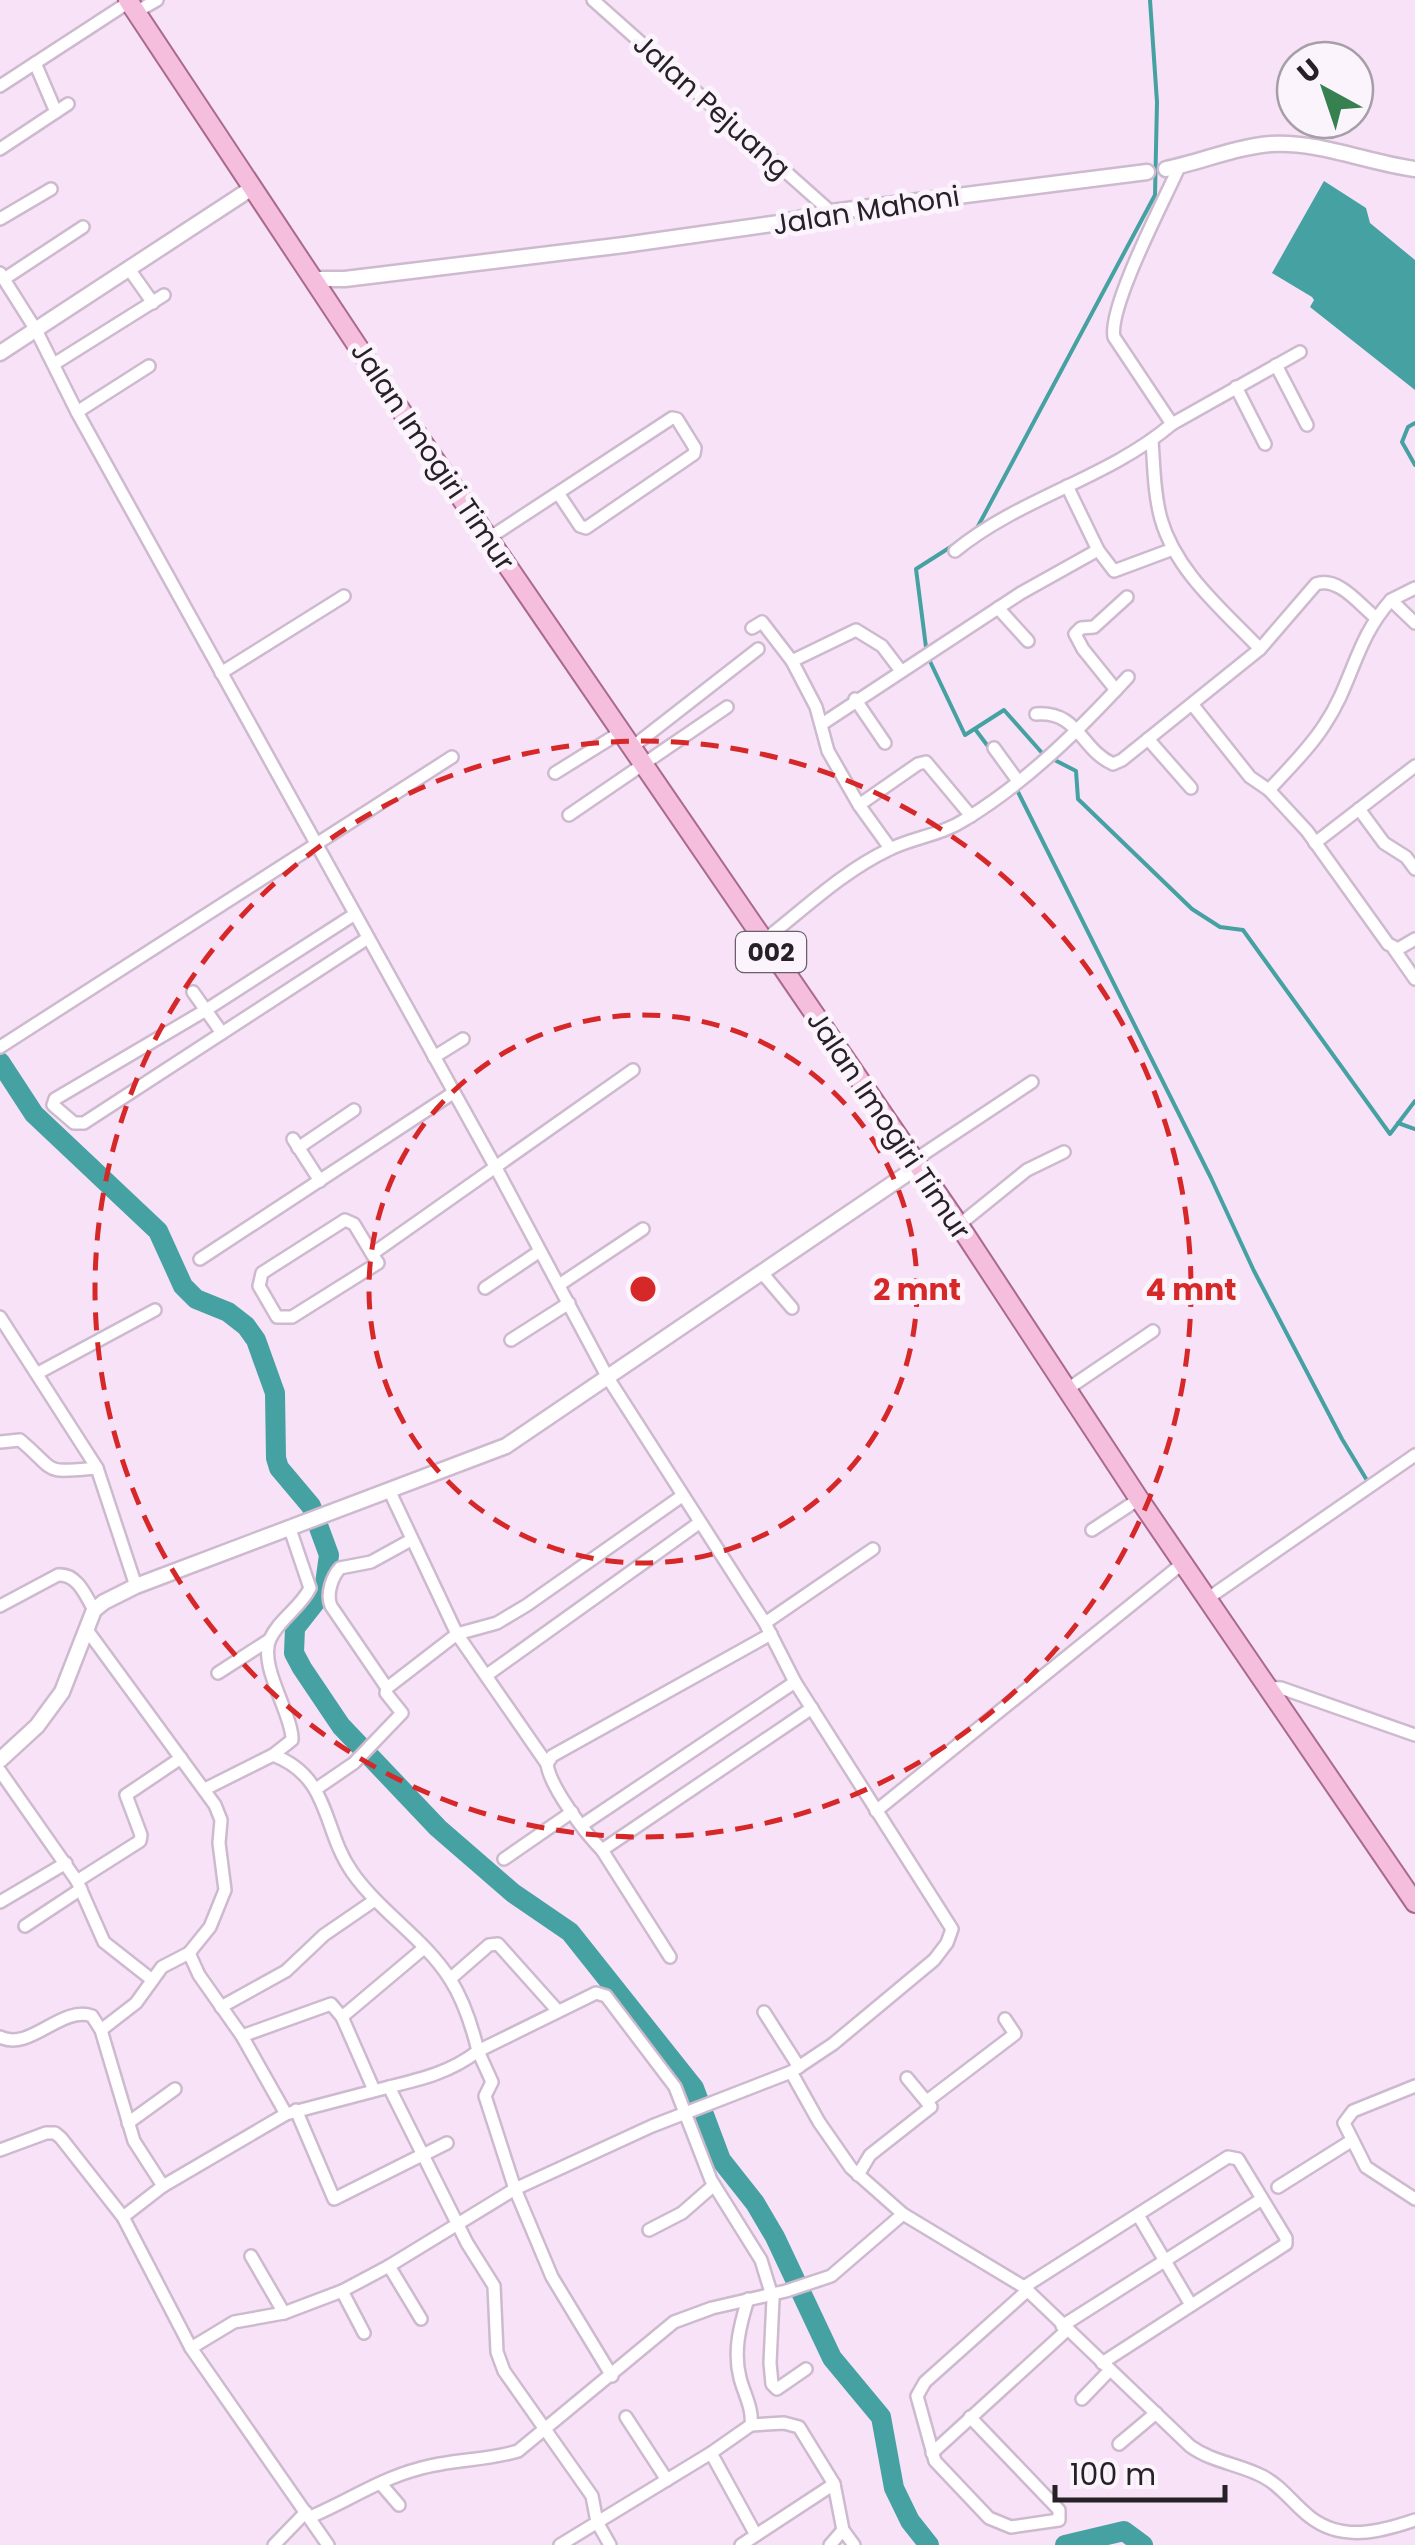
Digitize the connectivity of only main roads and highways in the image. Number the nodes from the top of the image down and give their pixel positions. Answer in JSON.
{"nodes":[{"id":1,"x":131,"y":4,"type":"edge"},
{"id":2,"x":1415,"y":1903,"type":"edge"}],
"edges":[{"from":1,"to":2,"type":"main road","name":"Jalan Imogiri Timur","number":"002"}]}
